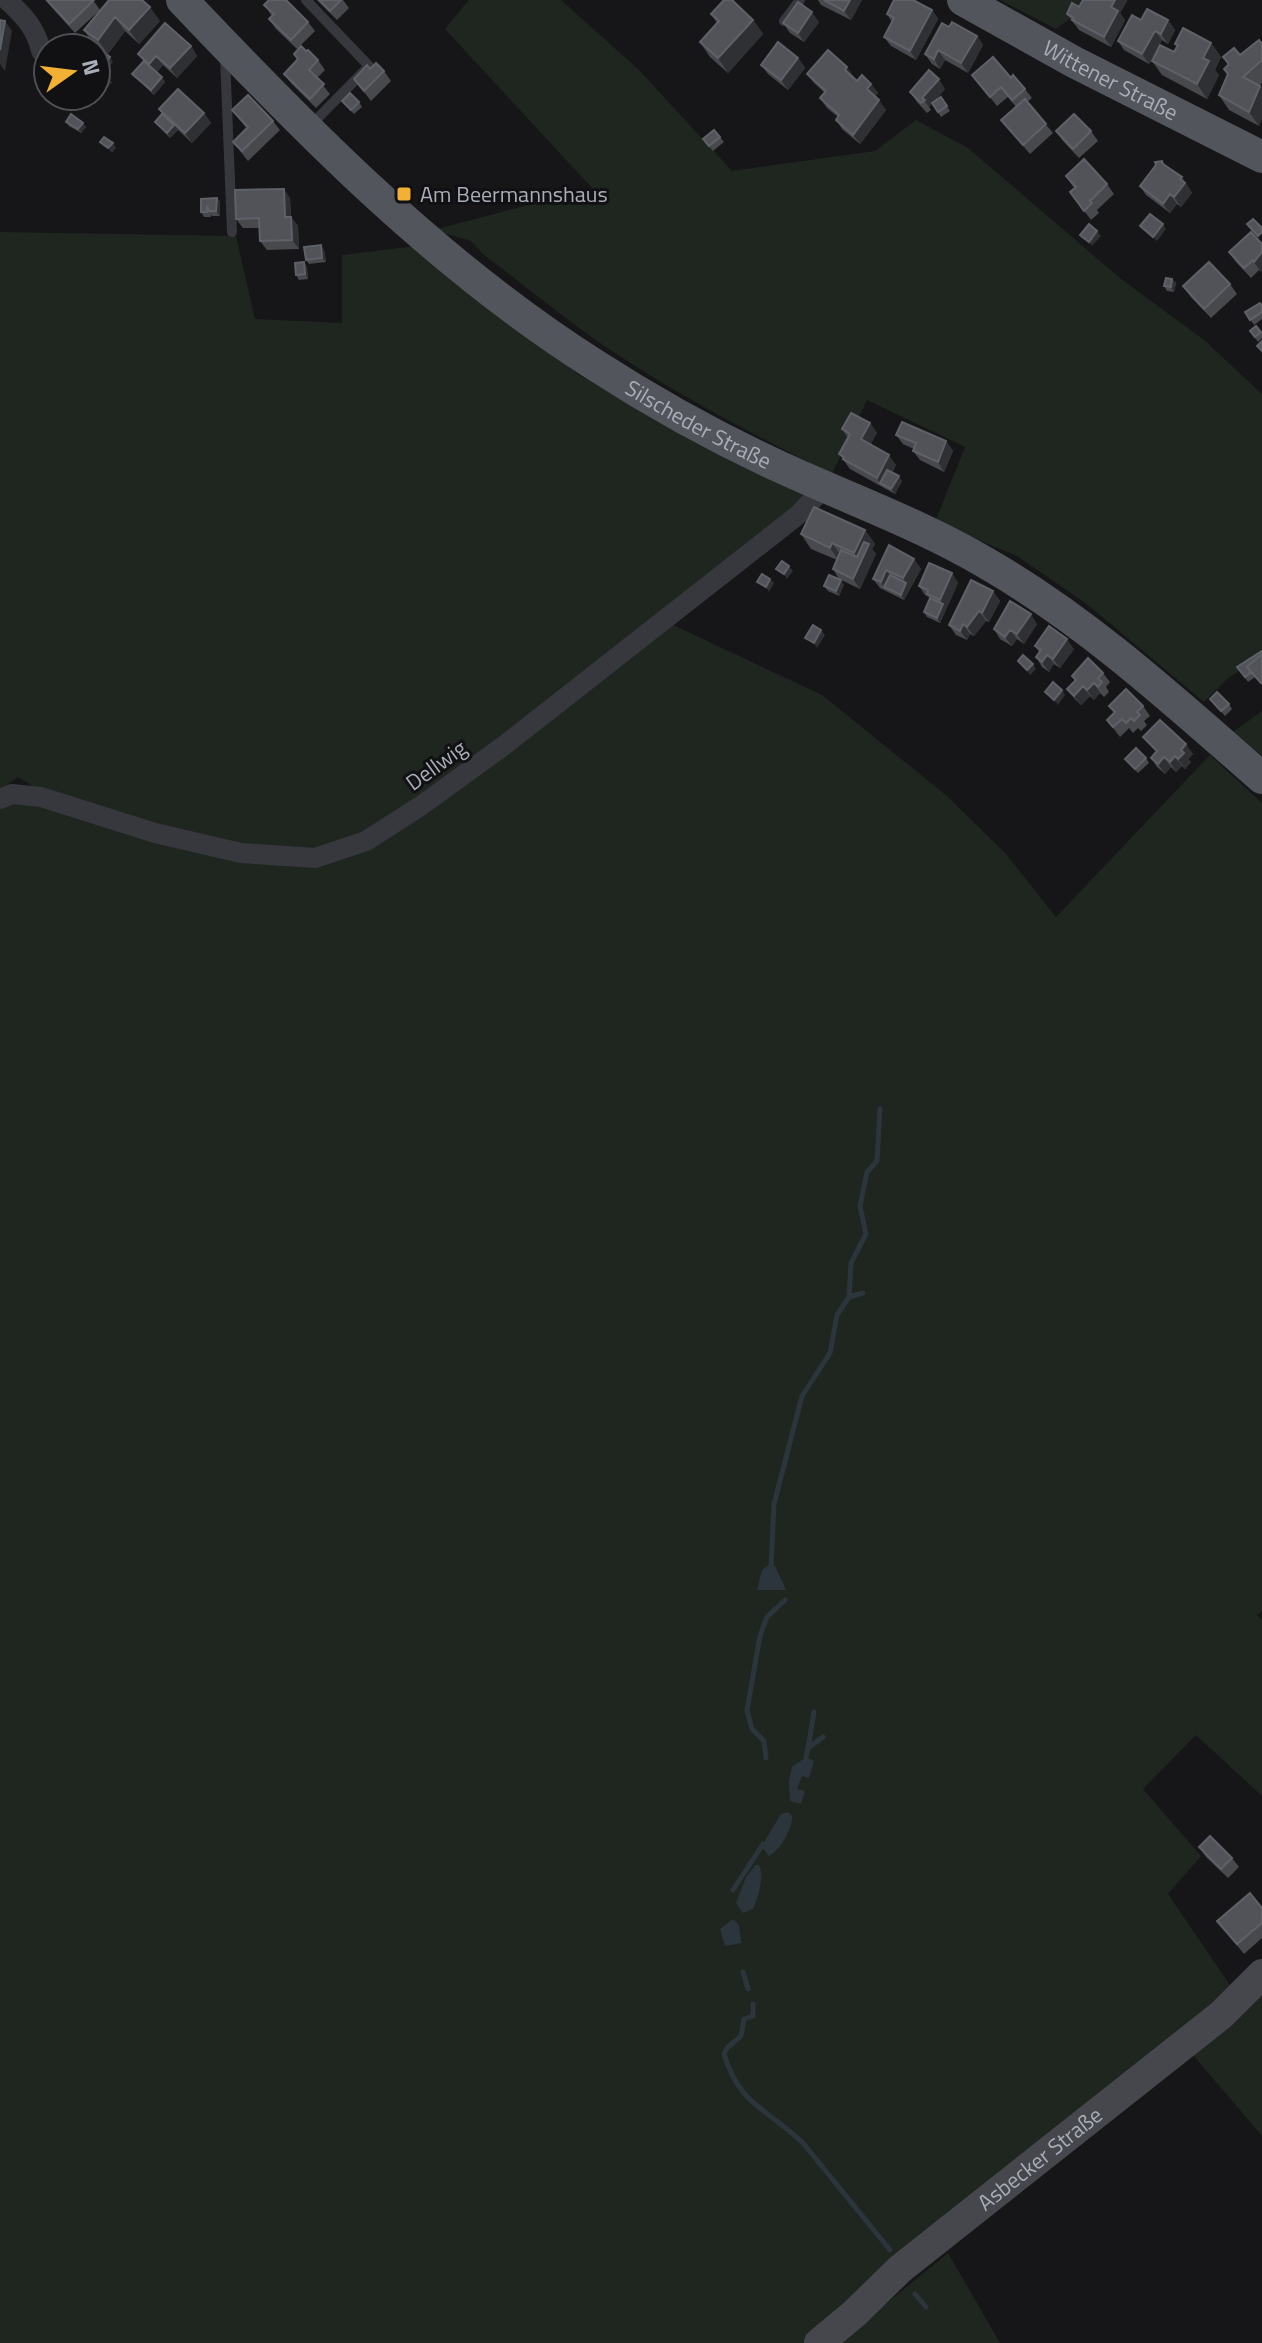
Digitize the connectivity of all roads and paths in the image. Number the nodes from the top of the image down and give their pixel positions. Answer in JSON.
{"nodes":[{"id":1,"x":7,"y":0,"type":"edge"},
{"id":2,"x":182,"y":0,"type":"edge"},
{"id":3,"x":306,"y":0,"type":"edge"},
{"id":4,"x":800,"y":0,"type":"edge"},
{"id":5,"x":963,"y":0,"type":"edge"},
{"id":6,"x":784,"y":21,"type":"edge"},
{"id":7,"x":35,"y":32,"type":"edge"},
{"id":8,"x":224,"y":46,"type":"junction"},
{"id":9,"x":307,"y":128,"type":"junction"},
{"id":10,"x":1262,"y":157,"type":"edge"},
{"id":11,"x":232,"y":232,"type":"dead end"},
{"id":12,"x":825,"y":487,"type":"junction"},
{"id":13,"x":1262,"y":778,"type":"edge"},
{"id":14,"x":0,"y":799,"type":"edge"},
{"id":15,"x":1262,"y":1974,"type":"edge"},
{"id":16,"x":819,"y":2343,"type":"edge"}],
"edges":[{"from":1,"to":7,"type":"street"},
{"from":2,"to":8,"type":"main road","name":"Silscheder Straße"},
{"from":3,"to":9,"type":"lane"},
{"from":4,"to":6,"type":"lane"},
{"from":5,"to":10,"type":"main road","name":"Wittener Straße"},
{"from":8,"to":9,"type":"main road","name":"Silscheder Straße"},
{"from":8,"to":11,"type":"lane"},
{"from":9,"to":12,"type":"main road","name":"Silscheder Straße"},
{"from":12,"to":13,"type":"main road","name":"Silscheder Straße"},
{"from":12,"to":14,"type":"street","name":"Dellwig"},
{"from":15,"to":16,"type":"main road","name":"Asbecker Straße"}]}
